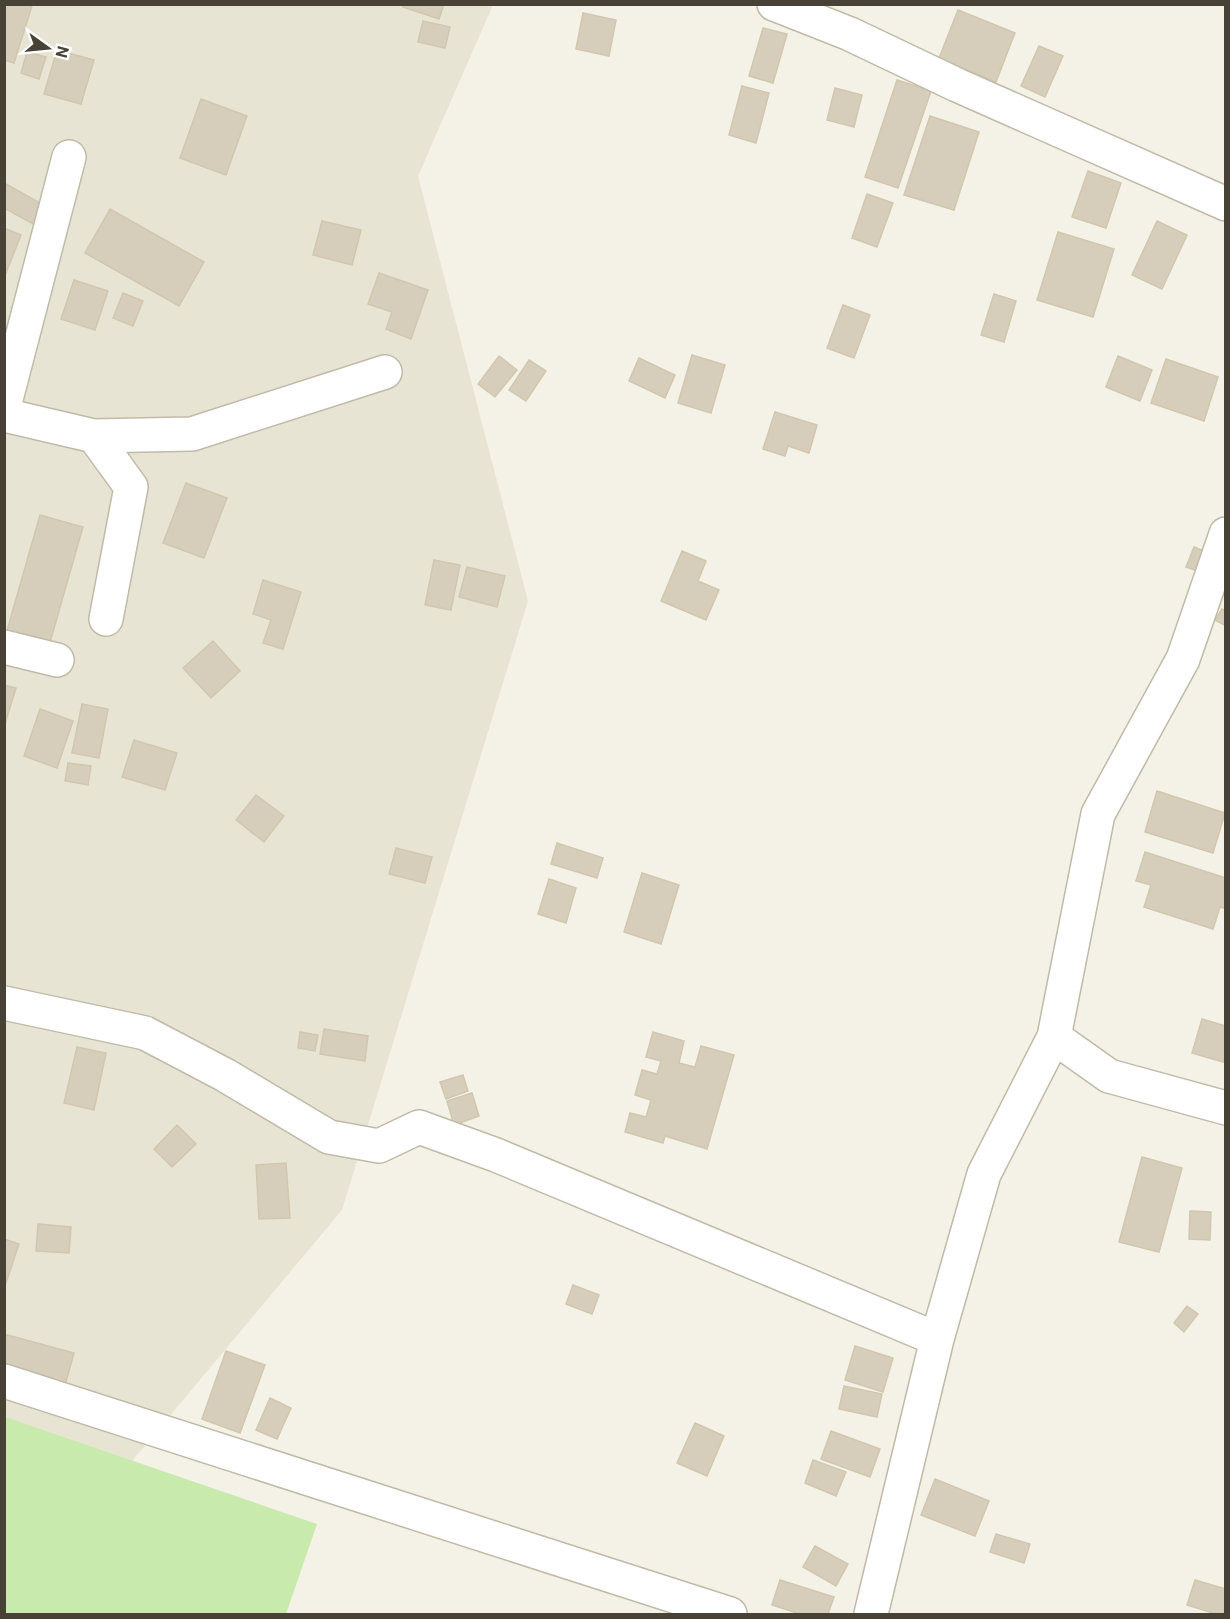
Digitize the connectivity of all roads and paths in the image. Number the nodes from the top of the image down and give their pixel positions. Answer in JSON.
{"nodes":[{"id":1,"x":774,"y":4,"type":"edge"},
{"id":2,"x":69,"y":158,"type":"dead end"},
{"id":3,"x":1226,"y":204,"type":"edge"},
{"id":4,"x":384,"y":372,"type":"dead end"},
{"id":5,"x":4,"y":406,"type":"edge"},
{"id":6,"x":4,"y":415,"type":"edge"},
{"id":7,"x":94,"y":436,"type":"junction"},
{"id":8,"x":1226,"y":534,"type":"edge"},
{"id":9,"x":106,"y":619,"type":"dead end"},
{"id":10,"x":4,"y":647,"type":"edge"},
{"id":11,"x":57,"y":660,"type":"dead end"},
{"id":12,"x":4,"y":1003,"type":"edge"},
{"id":13,"x":1054,"y":1038,"type":"junction"},
{"id":14,"x":1226,"y":1108,"type":"edge"},
{"id":15,"x":937,"y":1339,"type":"junction"},
{"id":16,"x":4,"y":1381,"type":"edge"},
{"id":17,"x":730,"y":1614,"type":"edge"},
{"id":18,"x":871,"y":1614,"type":"edge"}],
"edges":[{"from":1,"to":3,"type":"street"},
{"from":2,"to":5,"type":"street"},
{"from":4,"to":7,"type":"street"},
{"from":6,"to":7,"type":"street"},
{"from":7,"to":9,"type":"street"},
{"from":8,"to":13,"type":"street"},
{"from":10,"to":11,"type":"street"},
{"from":12,"to":15,"type":"street"},
{"from":13,"to":14,"type":"street"},
{"from":13,"to":15,"type":"street"},
{"from":15,"to":18,"type":"street"},
{"from":16,"to":17,"type":"street"}]}
